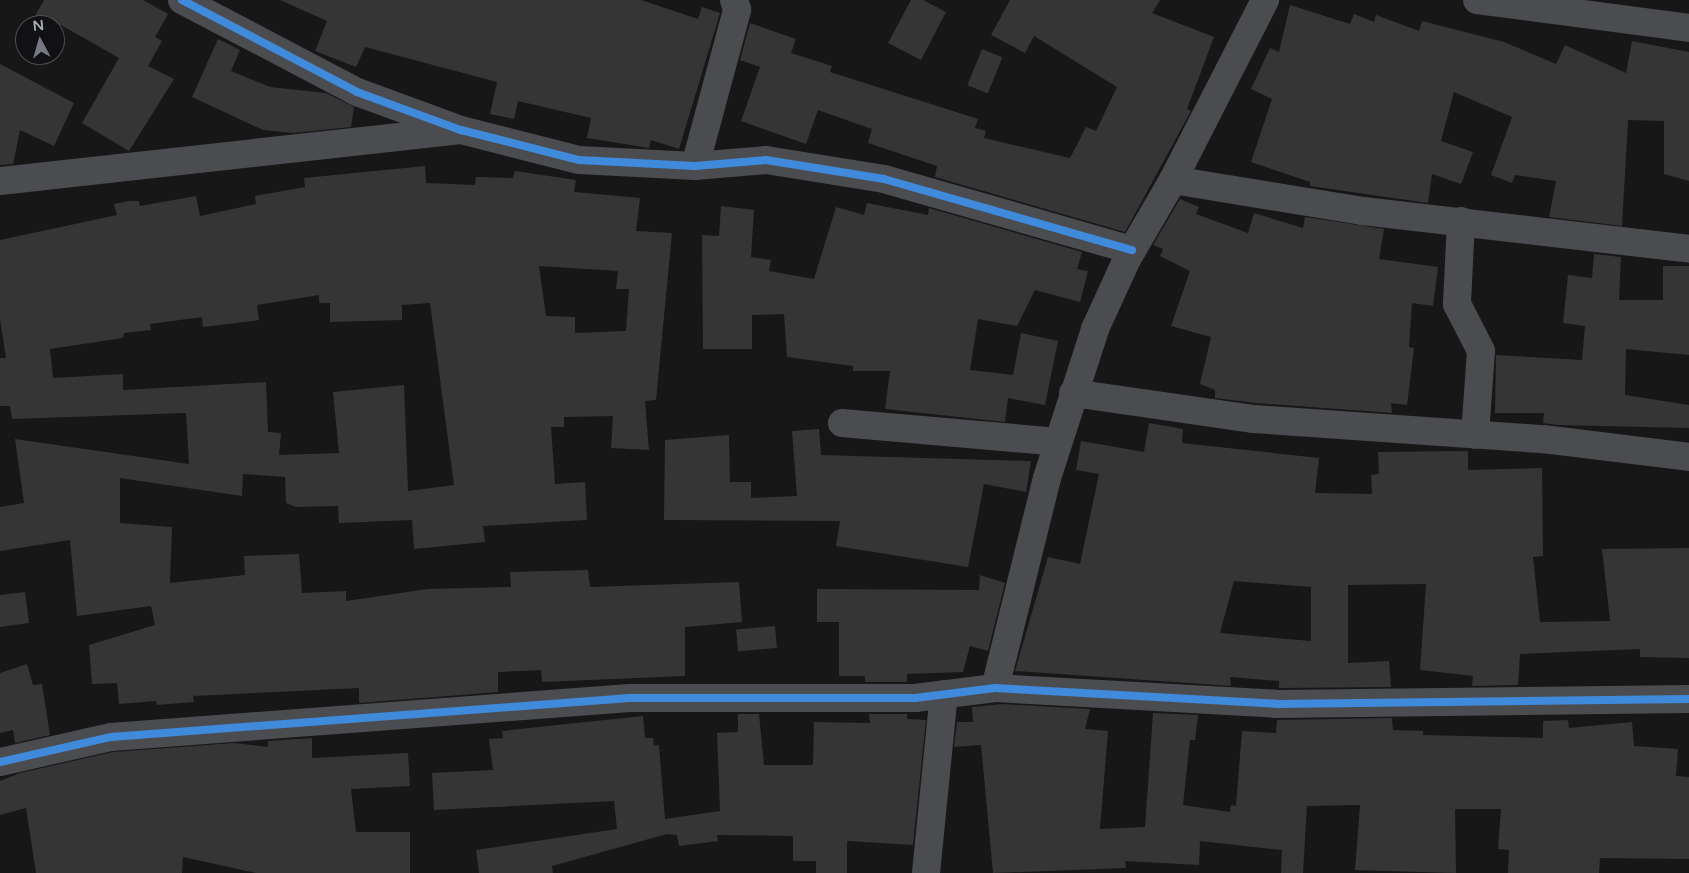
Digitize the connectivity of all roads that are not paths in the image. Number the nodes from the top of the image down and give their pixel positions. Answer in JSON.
{"nodes":[{"id":1,"x":182,"y":0,"type":"edge"},
{"id":2,"x":734,"y":0,"type":"edge"},
{"id":3,"x":1265,"y":0,"type":"edge"},
{"id":4,"x":1478,"y":0,"type":"edge"},
{"id":5,"x":1689,"y":28,"type":"edge"},
{"id":6,"x":461,"y":130,"type":"junction"},
{"id":7,"x":695,"y":166,"type":"junction"},
{"id":8,"x":1173,"y":180,"type":"junction"},
{"id":9,"x":0,"y":181,"type":"edge"},
{"id":10,"x":1461,"y":221,"type":"junction"},
{"id":11,"x":1689,"y":249,"type":"edge"},
{"id":12,"x":1132,"y":250,"type":"junction"},
{"id":13,"x":1073,"y":393,"type":"junction"},
{"id":14,"x":842,"y":423,"type":"dead end"},
{"id":15,"x":1475,"y":435,"type":"junction"},
{"id":16,"x":1058,"y":442,"type":"junction"},
{"id":17,"x":1689,"y":457,"type":"edge"},
{"id":18,"x":995,"y":688,"type":"junction"},
{"id":19,"x":944,"y":694,"type":"junction"},
{"id":20,"x":1689,"y":699,"type":"edge"},
{"id":21,"x":0,"y":762,"type":"edge"},
{"id":22,"x":926,"y":873,"type":"edge"}],
"edges":[{"from":1,"to":6,"type":"street"},
{"from":2,"to":7,"type":"street"},
{"from":3,"to":8,"type":"street"},
{"from":4,"to":5,"type":"street"},
{"from":6,"to":7,"type":"street"},
{"from":6,"to":9,"type":"street"},
{"from":7,"to":12,"type":"street"},
{"from":8,"to":10,"type":"street"},
{"from":8,"to":12,"type":"street"},
{"from":10,"to":11,"type":"street"},
{"from":10,"to":15,"type":"street"},
{"from":12,"to":13,"type":"street"},
{"from":13,"to":15,"type":"street"},
{"from":13,"to":16,"type":"street"},
{"from":14,"to":16,"type":"street"},
{"from":15,"to":17,"type":"street"},
{"from":16,"to":18,"type":"street"},
{"from":18,"to":19,"type":"street"},
{"from":18,"to":20,"type":"street"},
{"from":19,"to":21,"type":"street"},
{"from":19,"to":22,"type":"street"}]}
